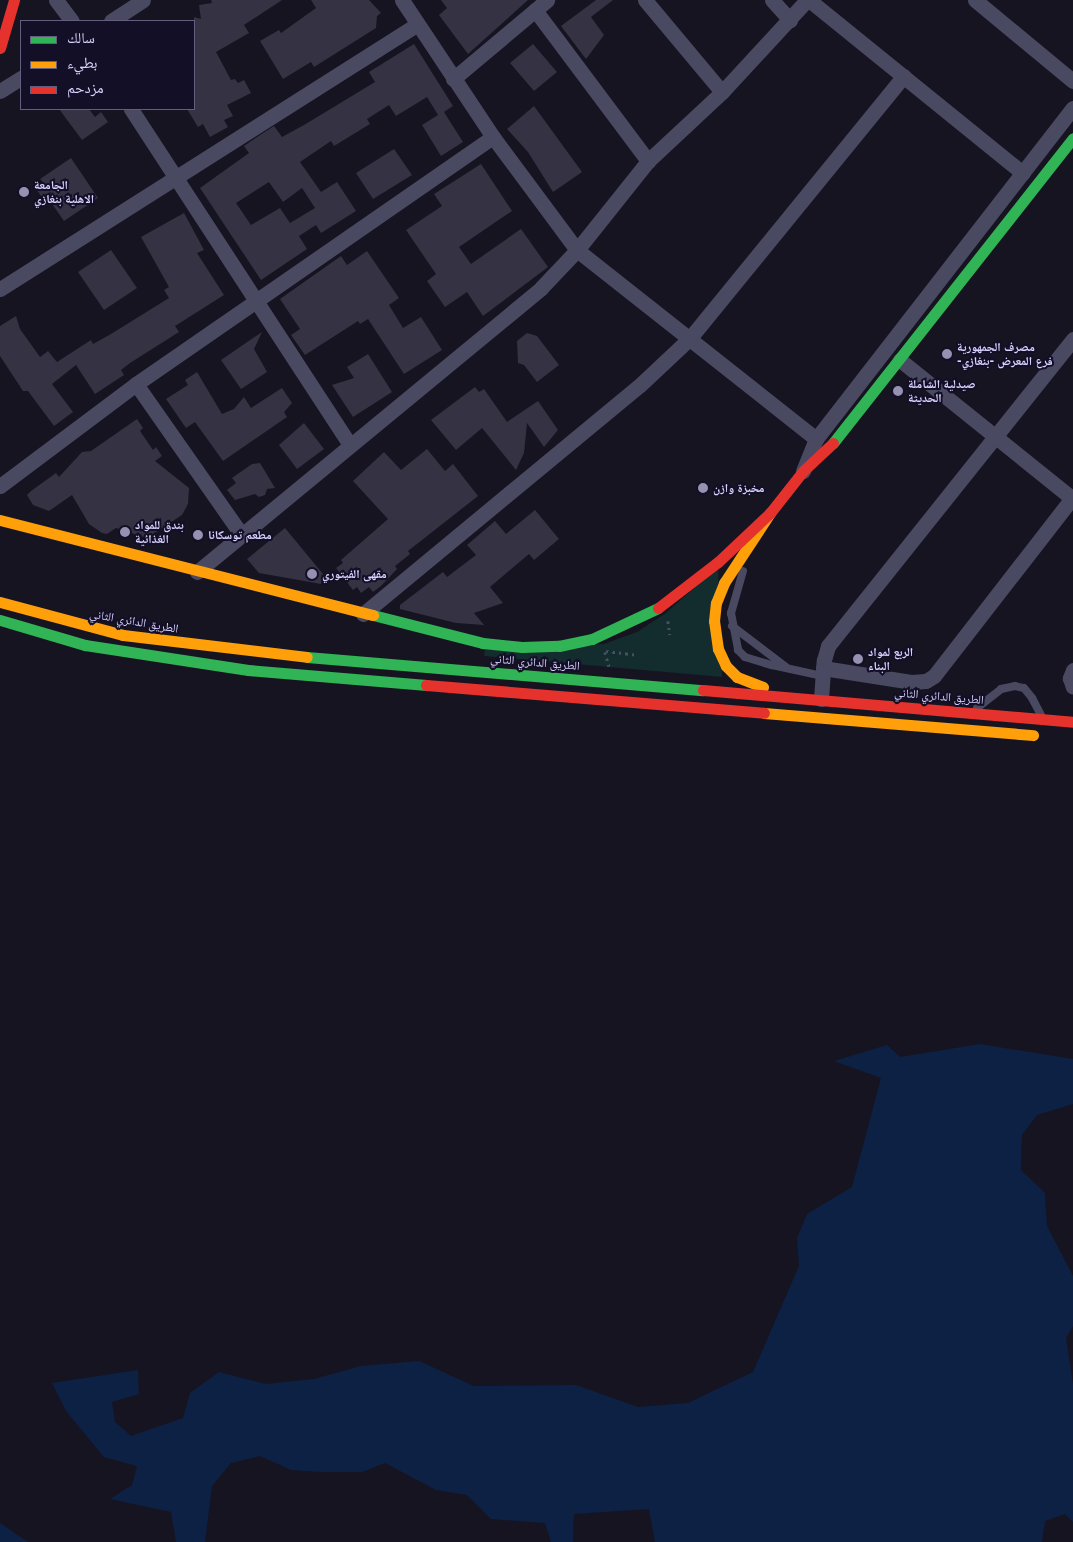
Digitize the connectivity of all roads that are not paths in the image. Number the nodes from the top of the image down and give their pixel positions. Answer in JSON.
{"nodes":[{"id":1,"x":14,"y":0,"type":"edge"},
{"id":2,"x":56,"y":0,"type":"edge"},
{"id":3,"x":143,"y":0,"type":"edge"},
{"id":4,"x":402,"y":0,"type":"edge"},
{"id":5,"x":547,"y":0,"type":"edge"},
{"id":6,"x":645,"y":0,"type":"edge"},
{"id":7,"x":772,"y":0,"type":"edge"},
{"id":8,"x":808,"y":0,"type":"edge"},
{"id":9,"x":975,"y":0,"type":"edge"},
{"id":10,"x":535,"y":10,"type":"junction"},
{"id":11,"x":71,"y":20,"type":"edge"},
{"id":12,"x":113,"y":20,"type":"edge"},
{"id":13,"x":790,"y":20,"type":"junction"},
{"id":14,"x":417,"y":24,"type":"junction"},
{"id":15,"x":0,"y":48,"type":"edge"},
{"id":16,"x":904,"y":76,"type":"junction"},
{"id":17,"x":20,"y":79,"type":"edge"},
{"id":18,"x":453,"y":80,"type":"junction"},
{"id":19,"x":1073,"y":82,"type":"edge"},
{"id":20,"x":0,"y":91,"type":"edge"},
{"id":21,"x":722,"y":92,"type":"junction"},
{"id":22,"x":1073,"y":108,"type":"edge"},
{"id":23,"x":132,"y":110,"type":"edge"},
{"id":24,"x":493,"y":137,"type":"junction"},
{"id":25,"x":1073,"y":138,"type":"edge"},
{"id":26,"x":648,"y":161,"type":"junction"},
{"id":27,"x":1023,"y":173,"type":"junction"},
{"id":28,"x":176,"y":178,"type":"junction"},
{"id":29,"x":998,"y":204,"type":"junction"},
{"id":30,"x":1012,"y":217,"type":"junction"},
{"id":31,"x":976,"y":232,"type":"junction"},
{"id":32,"x":990,"y":246,"type":"junction"},
{"id":33,"x":577,"y":250,"type":"junction"},
{"id":34,"x":0,"y":289,"type":"edge"},
{"id":35,"x":258,"y":303,"type":"junction"},
{"id":36,"x":690,"y":338,"type":"junction"},
{"id":37,"x":1073,"y":339,"type":"edge"},
{"id":38,"x":900,"y":360,"type":"junction"},
{"id":39,"x":136,"y":384,"type":"junction"},
{"id":40,"x":997,"y":438,"type":"junction"},
{"id":41,"x":816,"y":439,"type":"junction"},
{"id":42,"x":349,"y":443,"type":"junction"},
{"id":43,"x":802,"y":471,"type":"junction"},
{"id":44,"x":0,"y":486,"type":"edge"},
{"id":45,"x":1073,"y":498,"type":"edge"},
{"id":46,"x":770,"y":513,"type":"junction"},
{"id":47,"x":0,"y":520,"type":"edge"},
{"id":48,"x":241,"y":534,"type":"junction"},
{"id":49,"x":752,"y":542,"type":"junction"},
{"id":50,"x":197,"y":572,"type":"junction"},
{"id":51,"x":0,"y":602,"type":"edge"},
{"id":52,"x":363,"y":614,"type":"junction"},
{"id":53,"x":0,"y":620,"type":"edge"},
{"id":54,"x":732,"y":626,"type":"junction"},
{"id":55,"x":788,"y":668,"type":"junction"},
{"id":56,"x":1073,"y":670,"type":"edge"},
{"id":57,"x":823,"y":672,"type":"junction"},
{"id":58,"x":548,"y":676,"type":"junction"},
{"id":59,"x":1073,"y":687,"type":"edge"},
{"id":60,"x":546,"y":695,"type":"junction"},
{"id":61,"x":799,"y":697,"type":"junction"},
{"id":62,"x":821,"y":699,"type":"junction"},
{"id":63,"x":971,"y":713,"type":"junction"},
{"id":64,"x":1043,"y":720,"type":"junction"},
{"id":65,"x":1073,"y":722,"type":"edge"},
{"id":66,"x":1044,"y":736,"type":"dead end"}],
"edges":[{"from":1,"to":15,"type":"main road"},
{"from":2,"to":11,"type":"street"},
{"from":3,"to":12,"type":"street"},
{"from":4,"to":14,"type":"street"},
{"from":5,"to":10,"type":"street"},
{"from":6,"to":21,"type":"street"},
{"from":7,"to":13,"type":"street"},
{"from":8,"to":13,"type":"street"},
{"from":8,"to":16,"type":"street"},
{"from":9,"to":19,"type":"street"},
{"from":10,"to":18,"type":"street"},
{"from":10,"to":26,"type":"street"},
{"from":13,"to":21,"type":"street"},
{"from":14,"to":18,"type":"street"},
{"from":14,"to":28,"type":"street"},
{"from":16,"to":27,"type":"street"},
{"from":16,"to":36,"type":"street"},
{"from":17,"to":20,"type":"street"},
{"from":18,"to":24,"type":"street"},
{"from":21,"to":26,"type":"street"},
{"from":22,"to":27,"type":"street"},
{"from":23,"to":28,"type":"street"},
{"from":24,"to":33,"type":"street"},
{"from":24,"to":35,"type":"street"},
{"from":25,"to":30,"type":"main road"},
{"from":26,"to":33,"type":"street"},
{"from":27,"to":29,"type":"street"},
{"from":28,"to":34,"type":"street"},
{"from":28,"to":35,"type":"street"},
{"from":29,"to":30,"type":"street"},
{"from":29,"to":31,"type":"street"},
{"from":30,"to":32,"type":"main road"},
{"from":31,"to":32,"type":"street"},
{"from":31,"to":41,"type":"street"},
{"from":32,"to":38,"type":"main road"},
{"from":33,"to":36,"type":"street"},
{"from":33,"to":42,"type":"street"},
{"from":35,"to":39,"type":"street"},
{"from":35,"to":42,"type":"street"},
{"from":36,"to":41,"type":"street"},
{"from":36,"to":52,"type":"street"},
{"from":37,"to":40,"type":"street"},
{"from":38,"to":40,"type":"street"},
{"from":38,"to":43,"type":"main road"},
{"from":39,"to":44,"type":"street"},
{"from":39,"to":48,"type":"street"},
{"from":40,"to":45,"type":"street"},
{"from":40,"to":57,"type":"street"},
{"from":41,"to":43,"type":"street"},
{"from":42,"to":48,"type":"street"},
{"from":43,"to":46,"type":"main road"},
{"from":45,"to":57,"type":"street"},
{"from":46,"to":49,"type":"main road"},
{"from":46,"to":52,"type":"main road"},
{"from":47,"to":50,"type":"main road"},
{"from":48,"to":50,"type":"street"},
{"from":49,"to":54,"type":"lane"},
{"from":49,"to":61,"type":"main road"},
{"from":50,"to":52,"type":"main road"},
{"from":51,"to":58,"type":"main road","name":"الطريق الدائري الثاني"},
{"from":53,"to":60,"type":"main road"},
{"from":54,"to":55,"type":"lane"},
{"from":54,"to":55,"type":"lane"},
{"from":55,"to":57,"type":"lane"},
{"from":56,"to":59,"type":"street"},
{"from":57,"to":62,"type":"street"},
{"from":58,"to":60,"type":"main road"},
{"from":58,"to":61,"type":"main road","name":"الطريق الدائري الثاني"},
{"from":60,"to":66,"type":"main road"},
{"from":61,"to":62,"type":"main road","name":"الطريق الدائري الثاني"},
{"from":62,"to":63,"type":"main road","name":"الطريق الدائري الثاني"},
{"from":63,"to":64,"type":"main road","name":"الطريق الدائري الثاني"},
{"from":63,"to":64,"type":"lane"},
{"from":64,"to":65,"type":"main road","name":"الطريق الدائري الثاني"}]}
